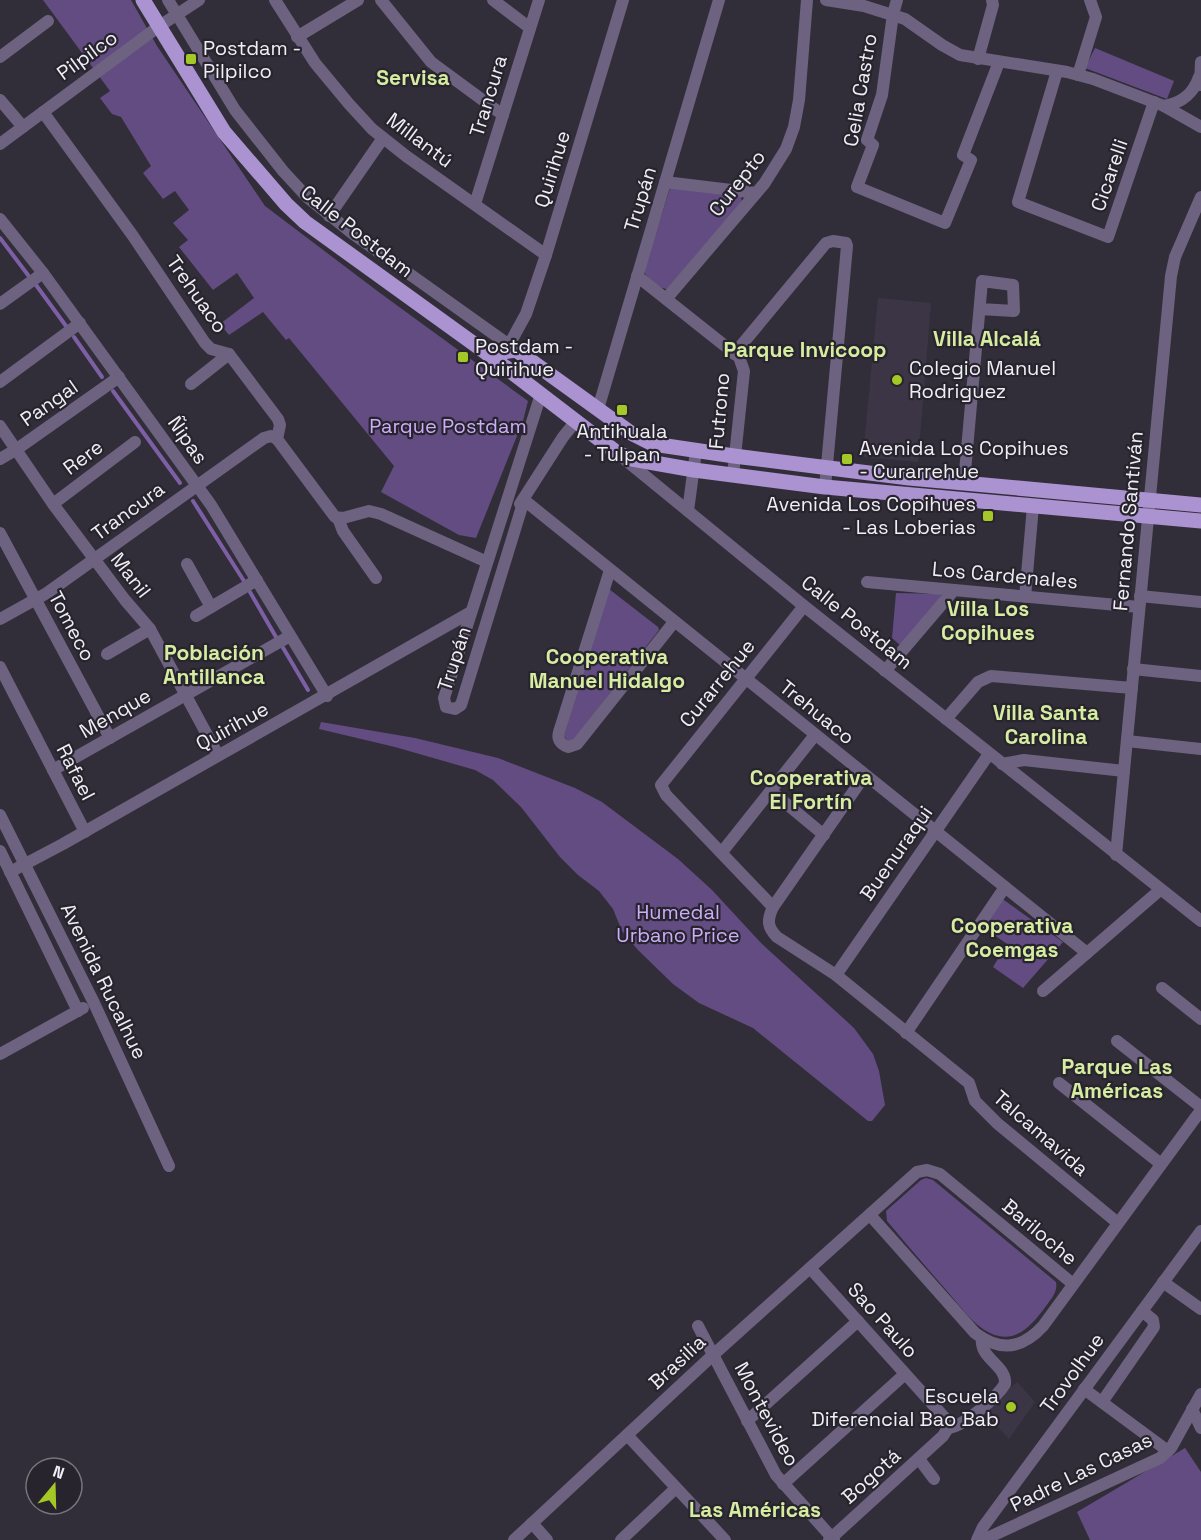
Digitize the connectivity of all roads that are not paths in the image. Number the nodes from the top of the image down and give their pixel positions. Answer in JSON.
{"nodes":[{"id":1,"x":143,"y":0,"type":"edge"},
{"id":2,"x":168,"y":0,"type":"edge"},
{"id":3,"x":199,"y":0,"type":"edge"},
{"id":4,"x":274,"y":0,"type":"edge"},
{"id":5,"x":358,"y":0,"type":"edge"},
{"id":6,"x":381,"y":0,"type":"edge"},
{"id":7,"x":493,"y":0,"type":"edge"},
{"id":8,"x":539,"y":0,"type":"edge"},
{"id":9,"x":623,"y":0,"type":"edge"},
{"id":10,"x":719,"y":0,"type":"edge"},
{"id":11,"x":807,"y":0,"type":"edge"},
{"id":12,"x":826,"y":0,"type":"edge"},
{"id":13,"x":897,"y":0,"type":"edge"},
{"id":14,"x":992,"y":0,"type":"edge"},
{"id":15,"x":1090,"y":0,"type":"edge"},
{"id":16,"x":176,"y":14,"type":"junction"},
{"id":17,"x":893,"y":14,"type":"junction"},
{"id":18,"x":48,"y":21,"type":"dead end"},
{"id":19,"x":158,"y":27,"type":"junction"},
{"id":20,"x":530,"y":28,"type":"junction"},
{"id":21,"x":297,"y":38,"type":"junction"},
{"id":22,"x":0,"y":57,"type":"edge"},
{"id":23,"x":978,"y":59,"type":"junction"},
{"id":24,"x":999,"y":62,"type":"junction"},
{"id":25,"x":1201,"y":62,"type":"edge"},
{"id":26,"x":1057,"y":70,"type":"junction"},
{"id":27,"x":1078,"y":75,"type":"junction"},
{"id":28,"x":1200,"y":83,"type":"edge"},
{"id":29,"x":0,"y":100,"type":"edge"},
{"id":30,"x":1159,"y":104,"type":"junction"},
{"id":31,"x":43,"y":112,"type":"junction"},
{"id":32,"x":503,"y":115,"type":"junction"},
{"id":33,"x":22,"y":127,"type":"junction"},
{"id":34,"x":1201,"y":127,"type":"edge"},
{"id":35,"x":382,"y":138,"type":"junction"},
{"id":36,"x":0,"y":144,"type":"edge"},
{"id":37,"x":665,"y":182,"type":"junction"},
{"id":38,"x":756,"y":194,"type":"junction"},
{"id":39,"x":1201,"y":197,"type":"edge"},
{"id":40,"x":475,"y":204,"type":"junction"},
{"id":41,"x":329,"y":216,"type":"junction"},
{"id":42,"x":2,"y":225,"type":"edge"},
{"id":43,"x":546,"y":255,"type":"junction"},
{"id":44,"x":43,"y":273,"type":"junction"},
{"id":45,"x":637,"y":276,"type":"junction"},
{"id":46,"x":666,"y":300,"type":"junction"},
{"id":47,"x":0,"y":304,"type":"edge"},
{"id":48,"x":980,"y":309,"type":"dead end"},
{"id":49,"x":80,"y":323,"type":"junction"},
{"id":50,"x":512,"y":347,"type":"junction"},
{"id":51,"x":229,"y":354,"type":"junction"},
{"id":52,"x":488,"y":354,"type":"junction"},
{"id":53,"x":734,"y":354,"type":"junction"},
{"id":54,"x":119,"y":377,"type":"junction"},
{"id":55,"x":0,"y":382,"type":"edge"},
{"id":56,"x":191,"y":384,"type":"dead end"},
{"id":57,"x":575,"y":393,"type":"junction"},
{"id":58,"x":541,"y":394,"type":"junction"},
{"id":59,"x":598,"y":409,"type":"junction"},
{"id":60,"x":576,"y":421,"type":"junction"},
{"id":61,"x":0,"y":426,"type":"edge"},
{"id":62,"x":277,"y":439,"type":"junction"},
{"id":63,"x":135,"y":442,"type":"dead end"},
{"id":64,"x":17,"y":449,"type":"junction"},
{"id":65,"x":696,"y":451,"type":"junction"},
{"id":66,"x":616,"y":452,"type":"junction"},
{"id":67,"x":734,"y":456,"type":"junction"},
{"id":68,"x":0,"y":459,"type":"edge"},
{"id":69,"x":827,"y":468,"type":"junction"},
{"id":70,"x":694,"y":470,"type":"junction"},
{"id":71,"x":733,"y":475,"type":"junction"},
{"id":72,"x":964,"y":483,"type":"junction"},
{"id":73,"x":197,"y":486,"type":"junction"},
{"id":74,"x":825,"y":487,"type":"junction"},
{"id":75,"x":524,"y":500,"type":"junction"},
{"id":76,"x":53,"y":504,"type":"junction"},
{"id":77,"x":1201,"y":505,"type":"edge"},
{"id":78,"x":1033,"y":506,"type":"junction"},
{"id":79,"x":1149,"y":508,"type":"junction"},
{"id":80,"x":688,"y":511,"type":"junction"},
{"id":81,"x":338,"y":518,"type":"junction"},
{"id":82,"x":1201,"y":521,"type":"edge"},
{"id":83,"x":497,"y":529,"type":"junction"},
{"id":84,"x":0,"y":533,"type":"edge"},
{"id":85,"x":95,"y":560,"type":"junction"},
{"id":86,"x":487,"y":562,"type":"junction"},
{"id":87,"x":187,"y":564,"type":"dead end"},
{"id":88,"x":610,"y":570,"type":"junction"},
{"id":89,"x":376,"y":578,"type":"dead end"},
{"id":90,"x":257,"y":580,"type":"junction"},
{"id":91,"x":867,"y":582,"type":"dead end"},
{"id":92,"x":954,"y":590,"type":"junction"},
{"id":93,"x":1025,"y":597,"type":"junction"},
{"id":94,"x":36,"y":599,"type":"junction"},
{"id":95,"x":1140,"y":601,"type":"junction"},
{"id":96,"x":1201,"y":602,"type":"edge"},
{"id":97,"x":804,"y":606,"type":"junction"},
{"id":98,"x":211,"y":607,"type":"junction"},
{"id":99,"x":471,"y":612,"type":"junction"},
{"id":100,"x":196,"y":616,"type":"dead end"},
{"id":101,"x":0,"y":619,"type":"edge"},
{"id":102,"x":674,"y":622,"type":"junction"},
{"id":103,"x":150,"y":629,"type":"junction"},
{"id":104,"x":290,"y":636,"type":"junction"},
{"id":105,"x":107,"y":654,"type":"dead end"},
{"id":106,"x":0,"y":667,"type":"edge"},
{"id":107,"x":1133,"y":669,"type":"junction"},
{"id":108,"x":885,"y":671,"type":"junction"},
{"id":109,"x":1201,"y":676,"type":"edge"},
{"id":110,"x":746,"y":679,"type":"junction"},
{"id":111,"x":1132,"y":688,"type":"junction"},
{"id":112,"x":186,"y":695,"type":"junction"},
{"id":113,"x":327,"y":696,"type":"junction"},
{"id":114,"x":946,"y":719,"type":"junction"},
{"id":115,"x":815,"y":735,"type":"junction"},
{"id":116,"x":110,"y":738,"type":"junction"},
{"id":117,"x":1127,"y":741,"type":"junction"},
{"id":118,"x":1201,"y":749,"type":"edge"},
{"id":119,"x":989,"y":754,"type":"junction"},
{"id":120,"x":218,"y":755,"type":"junction"},
{"id":121,"x":1002,"y":764,"type":"junction"},
{"id":122,"x":54,"y":770,"type":"junction"},
{"id":123,"x":1124,"y":771,"type":"junction"},
{"id":124,"x":865,"y":775,"type":"junction"},
{"id":125,"x":771,"y":791,"type":"junction"},
{"id":126,"x":0,"y":815,"type":"edge"},
{"id":127,"x":935,"y":831,"type":"junction"},
{"id":128,"x":85,"y":832,"type":"junction"},
{"id":129,"x":824,"y":835,"type":"junction"},
{"id":130,"x":0,"y":851,"type":"edge"},
{"id":131,"x":722,"y":852,"type":"junction"},
{"id":132,"x":1116,"y":855,"type":"junction"},
{"id":133,"x":26,"y":865,"type":"junction"},
{"id":134,"x":10,"y":872,"type":"junction"},
{"id":135,"x":1005,"y":887,"type":"junction"},
{"id":136,"x":1161,"y":890,"type":"junction"},
{"id":137,"x":773,"y":907,"type":"junction"},
{"id":138,"x":1201,"y":921,"type":"edge"},
{"id":139,"x":1087,"y":953,"type":"junction"},
{"id":140,"x":836,"y":975,"type":"junction"},
{"id":141,"x":1162,"y":988,"type":"dead end"},
{"id":142,"x":1042,"y":991,"type":"dead end"},
{"id":143,"x":94,"y":1002,"type":"junction"},
{"id":144,"x":78,"y":1011,"type":"junction"},
{"id":145,"x":1201,"y":1019,"type":"edge"},
{"id":146,"x":906,"y":1033,"type":"junction"},
{"id":147,"x":1118,"y":1041,"type":"dead end"},
{"id":148,"x":0,"y":1054,"type":"edge"},
{"id":149,"x":1059,"y":1083,"type":"dead end"},
{"id":150,"x":1201,"y":1108,"type":"edge"},
{"id":151,"x":1161,"y":1164,"type":"junction"},
{"id":152,"x":170,"y":1166,"type":"dead end"},
{"id":153,"x":870,"y":1215,"type":"junction"},
{"id":154,"x":1118,"y":1223,"type":"junction"},
{"id":155,"x":1201,"y":1231,"type":"edge"},
{"id":156,"x":810,"y":1268,"type":"junction"},
{"id":157,"x":1163,"y":1282,"type":"junction"},
{"id":158,"x":1073,"y":1284,"type":"junction"},
{"id":159,"x":1201,"y":1309,"type":"edge"},
{"id":160,"x":1142,"y":1311,"type":"junction"},
{"id":161,"x":858,"y":1321,"type":"junction"},
{"id":162,"x":698,"y":1326,"type":"dead end"},
{"id":163,"x":982,"y":1338,"type":"junction"},
{"id":164,"x":713,"y":1354,"type":"junction"},
{"id":165,"x":905,"y":1374,"type":"junction"},
{"id":166,"x":1084,"y":1389,"type":"junction"},
{"id":167,"x":1201,"y":1394,"type":"edge"},
{"id":168,"x":1102,"y":1402,"type":"junction"},
{"id":169,"x":1192,"y":1409,"type":"junction"},
{"id":170,"x":747,"y":1421,"type":"junction"},
{"id":171,"x":948,"y":1428,"type":"junction"},
{"id":172,"x":1201,"y":1428,"type":"edge"},
{"id":173,"x":627,"y":1435,"type":"junction"},
{"id":174,"x":1168,"y":1451,"type":"junction"},
{"id":175,"x":919,"y":1459,"type":"junction"},
{"id":176,"x":934,"y":1479,"type":"dead end"},
{"id":177,"x":783,"y":1484,"type":"junction"},
{"id":178,"x":676,"y":1488,"type":"junction"},
{"id":179,"x":532,"y":1523,"type":"junction"},
{"id":180,"x":832,"y":1539,"type":"edge"},
{"id":181,"x":514,"y":1540,"type":"edge"},
{"id":182,"x":547,"y":1540,"type":"edge"},
{"id":183,"x":621,"y":1540,"type":"edge"},
{"id":184,"x":724,"y":1540,"type":"edge"},
{"id":185,"x":977,"y":1540,"type":"edge"},
{"id":186,"x":983,"y":1540,"type":"edge"}],
"edges":[{"from":1,"to":19,"type":"main road","name":"Calle Postdam"},
{"from":2,"to":16,"type":"street","name":"Calle Postdam"},
{"from":3,"to":16,"type":"street","name":"Pilpilco"},
{"from":4,"to":21,"type":"street","name":"Millantú"},
{"from":5,"to":21,"type":"street"},
{"from":6,"to":32,"type":"street"},
{"from":7,"to":20,"type":"street"},
{"from":8,"to":20,"type":"street","name":"Trancura"},
{"from":9,"to":43,"type":"street","name":"Quirihue"},
{"from":10,"to":37,"type":"street","name":"Trupán"},
{"from":11,"to":38,"type":"street","name":"Curepto"},
{"from":12,"to":17,"type":"street"},
{"from":13,"to":17,"type":"street"},
{"from":14,"to":23,"type":"street"},
{"from":15,"to":27,"type":"street"},
{"from":16,"to":19,"type":"street","name":"Pilpilco"},
{"from":16,"to":41,"type":"street","name":"Calle Postdam"},
{"from":17,"to":23,"type":"street"},
{"from":17,"to":24,"type":"street","name":"Celia Castro"},
{"from":18,"to":22,"type":"street"},
{"from":19,"to":31,"type":"street","name":"Pilpilco"},
{"from":19,"to":52,"type":"main road","name":"Calle Postdam"},
{"from":20,"to":32,"type":"street","name":"Trancura"},
{"from":21,"to":35,"type":"street","name":"Millantú"},
{"from":23,"to":24,"type":"street"},
{"from":24,"to":26,"type":"street"},
{"from":25,"to":28,"type":"street"},
{"from":26,"to":27,"type":"street"},
{"from":26,"to":30,"type":"street","name":"Cicarelli"},
{"from":27,"to":30,"type":"street"},
{"from":28,"to":30,"type":"street"},
{"from":29,"to":33,"type":"street"},
{"from":30,"to":34,"type":"street"},
{"from":31,"to":33,"type":"street","name":"Pilpilco"},
{"from":31,"to":51,"type":"street","name":"Trehuaco"},
{"from":32,"to":40,"type":"street","name":"Trancura"},
{"from":33,"to":36,"type":"street","name":"Pilpilco"},
{"from":35,"to":40,"type":"street","name":"Millantú"},
{"from":35,"to":41,"type":"street"},
{"from":37,"to":38,"type":"street"},
{"from":37,"to":45,"type":"street","name":"Trupán"},
{"from":38,"to":46,"type":"street","name":"Curepto"},
{"from":39,"to":79,"type":"street","name":"Fernando Santiván"},
{"from":40,"to":43,"type":"street","name":"Millantú"},
{"from":41,"to":50,"type":"street","name":"Calle Postdam"},
{"from":42,"to":44,"type":"street","name":"Ñipas"},
{"from":43,"to":50,"type":"street","name":"Quirihue"},
{"from":44,"to":47,"type":"street"},
{"from":44,"to":49,"type":"street","name":"Ñipas"},
{"from":45,"to":46,"type":"street"},
{"from":45,"to":59,"type":"street","name":"Trupán"},
{"from":46,"to":53,"type":"street"},
{"from":48,"to":72,"type":"street"},
{"from":49,"to":54,"type":"street","name":"Ñipas"},
{"from":49,"to":55,"type":"street"},
{"from":50,"to":52,"type":"main road"},
{"from":50,"to":57,"type":"main road","name":"Calle Postdam"},
{"from":51,"to":56,"type":"street"},
{"from":51,"to":62,"type":"street","name":"Trehuaco"},
{"from":52,"to":58,"type":"main road","name":"Calle Postdam"},
{"from":53,"to":67,"type":"street","name":"Futrono"},
{"from":53,"to":69,"type":"street"},
{"from":54,"to":64,"type":"street","name":"Pangal"},
{"from":54,"to":73,"type":"street","name":"Ñipas"},
{"from":57,"to":58,"type":"main road"},
{"from":57,"to":59,"type":"main road","name":"Calle Postdam"},
{"from":58,"to":60,"type":"main road","name":"Calle Postdam"},
{"from":58,"to":83,"type":"street","name":"Trupán"},
{"from":59,"to":65,"type":"main road","name":"Calle Postdam"},
{"from":60,"to":66,"type":"main road","name":"Calle Postdam"},
{"from":60,"to":75,"type":"street","name":"Trupán"},
{"from":61,"to":64,"type":"street","name":"Manil"},
{"from":62,"to":73,"type":"street","name":"Trancura"},
{"from":62,"to":81,"type":"street","name":"Trehuaco"},
{"from":63,"to":76,"type":"street","name":"Rere"},
{"from":64,"to":68,"type":"street","name":"Pangal"},
{"from":64,"to":76,"type":"street","name":"Manil"},
{"from":65,"to":67,"type":"main road","name":"Calle Postdam"},
{"from":65,"to":70,"type":"street"},
{"from":66,"to":70,"type":"main road"},
{"from":66,"to":80,"type":"street","name":"Calle Postdam"},
{"from":67,"to":69,"type":"main road","name":"Calle Postdam"},
{"from":67,"to":71,"type":"street","name":"Futrono"},
{"from":69,"to":72,"type":"main road","name":"Calle Postdam"},
{"from":69,"to":74,"type":"street"},
{"from":70,"to":71,"type":"main road"},
{"from":70,"to":80,"type":"street"},
{"from":71,"to":74,"type":"main road"},
{"from":72,"to":79,"type":"main road","name":"Calle Postdam"},
{"from":73,"to":85,"type":"street","name":"Trancura"},
{"from":73,"to":90,"type":"street","name":"Ñipas"},
{"from":74,"to":78,"type":"main road"},
{"from":75,"to":83,"type":"street","name":"Trupán"},
{"from":75,"to":88,"type":"street","name":"Trehuaco"},
{"from":75,"to":99,"type":"street","name":"Trupán"},
{"from":76,"to":85,"type":"street","name":"Manil"},
{"from":77,"to":79,"type":"main road"},
{"from":78,"to":79,"type":"main road"},
{"from":78,"to":93,"type":"street"},
{"from":79,"to":82,"type":"main road"},
{"from":79,"to":95,"type":"street","name":"Fernando Santiván"},
{"from":80,"to":97,"type":"street","name":"Calle Postdam"},
{"from":81,"to":86,"type":"street"},
{"from":81,"to":89,"type":"street","name":"Trehuaco"},
{"from":83,"to":86,"type":"street","name":"Trupán"},
{"from":84,"to":94,"type":"street","name":"Tomeco"},
{"from":85,"to":94,"type":"street","name":"Trancura"},
{"from":85,"to":103,"type":"street","name":"Manil"},
{"from":86,"to":99,"type":"street","name":"Trupán"},
{"from":87,"to":98,"type":"street"},
{"from":88,"to":102,"type":"street","name":"Trehuaco"},
{"from":88,"to":102,"type":"street"},
{"from":90,"to":98,"type":"street"},
{"from":90,"to":104,"type":"street","name":"Ñipas"},
{"from":91,"to":92,"type":"street","name":"Los Cardenales"},
{"from":92,"to":93,"type":"street","name":"Los Cardenales"},
{"from":92,"to":108,"type":"street"},
{"from":93,"to":95,"type":"street","name":"Los Cardenales"},
{"from":94,"to":101,"type":"street","name":"Trancura"},
{"from":94,"to":116,"type":"street","name":"Tomeco"},
{"from":95,"to":96,"type":"street","name":"Los Cardenales"},
{"from":95,"to":107,"type":"street","name":"Fernando Santiván"},
{"from":97,"to":108,"type":"street","name":"Calle Postdam"},
{"from":97,"to":110,"type":"street","name":"Curarrehue"},
{"from":98,"to":100,"type":"street"},
{"from":99,"to":113,"type":"street","name":"Quirihue"},
{"from":102,"to":110,"type":"street","name":"Trehuaco"},
{"from":103,"to":105,"type":"street"},
{"from":103,"to":112,"type":"street","name":"Manil"},
{"from":104,"to":112,"type":"street","name":"Menque"},
{"from":104,"to":113,"type":"street","name":"Ñipas"},
{"from":106,"to":122,"type":"street","name":"Rafael"},
{"from":107,"to":109,"type":"street"},
{"from":107,"to":111,"type":"street","name":"Fernando Santiván"},
{"from":108,"to":114,"type":"street","name":"Calle Postdam"},
{"from":110,"to":115,"type":"street","name":"Trehuaco"},
{"from":110,"to":131,"type":"street","name":"Curarrehue"},
{"from":111,"to":114,"type":"street"},
{"from":111,"to":117,"type":"street","name":"Fernando Santiván"},
{"from":112,"to":116,"type":"street","name":"Menque"},
{"from":112,"to":120,"type":"street","name":"Manil"},
{"from":113,"to":120,"type":"street","name":"Quirihue"},
{"from":114,"to":119,"type":"street","name":"Calle Postdam"},
{"from":115,"to":124,"type":"street","name":"Trehuaco"},
{"from":115,"to":125,"type":"street"},
{"from":116,"to":122,"type":"street","name":"Menque"},
{"from":117,"to":118,"type":"street"},
{"from":117,"to":123,"type":"street","name":"Fernando Santiván"},
{"from":119,"to":121,"type":"street","name":"Calle Postdam"},
{"from":119,"to":127,"type":"street","name":"Buenuraqui"},
{"from":120,"to":128,"type":"street","name":"Quirihue"},
{"from":121,"to":123,"type":"street"},
{"from":121,"to":132,"type":"street","name":"Calle Postdam"},
{"from":122,"to":128,"type":"street","name":"Rafael"},
{"from":123,"to":132,"type":"street","name":"Fernando Santiván"},
{"from":124,"to":127,"type":"street","name":"Trehuaco"},
{"from":124,"to":129,"type":"street"},
{"from":125,"to":129,"type":"street"},
{"from":125,"to":131,"type":"street"},
{"from":126,"to":133,"type":"street","name":"Avenida Rucalhue"},
{"from":127,"to":135,"type":"street","name":"Trehuaco"},
{"from":127,"to":140,"type":"street","name":"Buenuraqui"},
{"from":128,"to":133,"type":"street","name":"Quirihue"},
{"from":129,"to":137,"type":"street"},
{"from":130,"to":134,"type":"street","name":"Avenida Rucalhue"},
{"from":131,"to":137,"type":"street"},
{"from":132,"to":136,"type":"street","name":"Calle Postdam"},
{"from":133,"to":134,"type":"street","name":"Quirihue"},
{"from":133,"to":143,"type":"street","name":"Avenida Rucalhue"},
{"from":134,"to":144,"type":"street","name":"Avenida Rucalhue"},
{"from":135,"to":139,"type":"street","name":"Trehuaco"},
{"from":135,"to":146,"type":"street"},
{"from":136,"to":138,"type":"street","name":"Calle Postdam"},
{"from":136,"to":139,"type":"street"},
{"from":137,"to":140,"type":"street","name":"Talcamavida"},
{"from":139,"to":142,"type":"street"},
{"from":140,"to":146,"type":"street","name":"Talcamavida"},
{"from":141,"to":145,"type":"street"},
{"from":143,"to":144,"type":"street"},
{"from":143,"to":152,"type":"street","name":"Avenida Rucalhue"},
{"from":144,"to":148,"type":"street"},
{"from":146,"to":154,"type":"street","name":"Talcamavida"},
{"from":147,"to":150,"type":"street"},
{"from":149,"to":151,"type":"street"},
{"from":150,"to":151,"type":"street"},
{"from":151,"to":154,"type":"street"},
{"from":153,"to":156,"type":"street","name":"Brasilia"},
{"from":153,"to":158,"type":"street","name":"Bariloche"},
{"from":153,"to":163,"type":"street","name":"Bariloche"},
{"from":154,"to":158,"type":"street"},
{"from":155,"to":157,"type":"street","name":"Trovolhue"},
{"from":156,"to":161,"type":"street","name":"Sao Paulo"},
{"from":156,"to":164,"type":"street","name":"Brasilia"},
{"from":157,"to":159,"type":"street"},
{"from":157,"to":160,"type":"street","name":"Trovolhue"},
{"from":158,"to":163,"type":"street","name":"Bariloche"},
{"from":160,"to":166,"type":"street","name":"Trovolhue"},
{"from":160,"to":168,"type":"street"},
{"from":161,"to":165,"type":"street","name":"Sao Paulo"},
{"from":161,"to":170,"type":"street"},
{"from":162,"to":164,"type":"street","name":"Montevideo"},
{"from":163,"to":171,"type":"street","name":"Bogotá"},
{"from":164,"to":170,"type":"street","name":"Montevideo"},
{"from":164,"to":173,"type":"street","name":"Brasilia"},
{"from":165,"to":171,"type":"street","name":"Sao Paulo"},
{"from":165,"to":177,"type":"street"},
{"from":166,"to":168,"type":"street"},
{"from":166,"to":185,"type":"street","name":"Trovolhue"},
{"from":167,"to":169,"type":"street","name":"Padre Las Casas"},
{"from":168,"to":174,"type":"street"},
{"from":169,"to":172,"type":"street"},
{"from":169,"to":174,"type":"street","name":"Padre Las Casas"},
{"from":170,"to":177,"type":"street","name":"Montevideo"},
{"from":171,"to":175,"type":"street","name":"Bogotá"},
{"from":173,"to":178,"type":"street"},
{"from":173,"to":179,"type":"street","name":"Brasilia"},
{"from":174,"to":186,"type":"street","name":"Padre Las Casas"},
{"from":175,"to":176,"type":"street"},
{"from":175,"to":180,"type":"street","name":"Bogotá"},
{"from":177,"to":180,"type":"street","name":"Montevideo"},
{"from":178,"to":183,"type":"street"},
{"from":178,"to":184,"type":"street"},
{"from":179,"to":181,"type":"street","name":"Brasilia"},
{"from":179,"to":182,"type":"street"}]}
